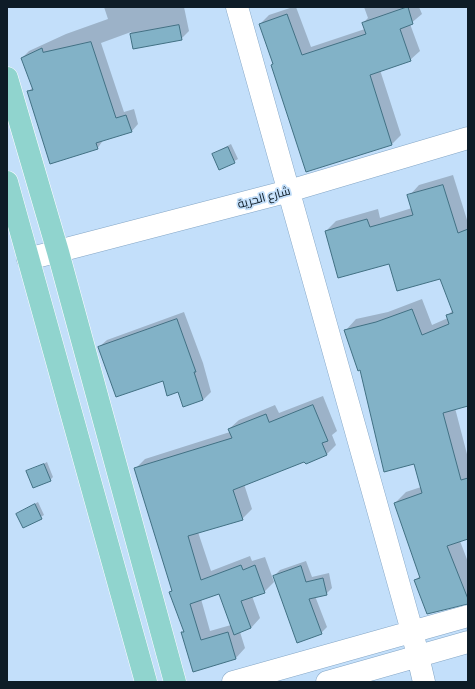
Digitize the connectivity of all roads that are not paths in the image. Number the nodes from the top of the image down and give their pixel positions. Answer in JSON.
{"nodes":[{"id":1,"x":237,"y":7,"type":"edge"},
{"id":2,"x":7,"y":78,"type":"edge"},
{"id":3,"x":468,"y":138,"type":"edge"},
{"id":4,"x":7,"y":182,"type":"edge"},
{"id":5,"x":289,"y":191,"type":"junction"},
{"id":6,"x":58,"y":252,"type":"junction"},
{"id":7,"x":28,"y":259,"type":"junction"},
{"id":8,"x":468,"y":616,"type":"edge"},
{"id":9,"x":412,"y":631,"type":"junction"},
{"id":10,"x":468,"y":642,"type":"edge"},
{"id":11,"x":418,"y":657,"type":"junction"},
{"id":12,"x":146,"y":682,"type":"edge"},
{"id":13,"x":175,"y":682,"type":"edge"},
{"id":14,"x":233,"y":682,"type":"edge"},
{"id":15,"x":327,"y":682,"type":"edge"},
{"id":16,"x":424,"y":682,"type":"edge"}],
"edges":[{"from":1,"to":5,"type":"street"},
{"from":2,"to":6,"type":"main road"},
{"from":3,"to":5,"type":"street","name":"شارع الحرية"},
{"from":4,"to":7,"type":"main road"},
{"from":5,"to":6,"type":"street","name":"شارع الحرية"},
{"from":5,"to":9,"type":"street"},
{"from":6,"to":7,"type":"street","name":"شارع الحرية"},
{"from":6,"to":13,"type":"main road"},
{"from":7,"to":12,"type":"main road"},
{"from":8,"to":9,"type":"street"},
{"from":9,"to":11,"type":"street"},
{"from":9,"to":14,"type":"street"},
{"from":10,"to":11,"type":"street"},
{"from":11,"to":15,"type":"street"},
{"from":11,"to":16,"type":"street"}]}
